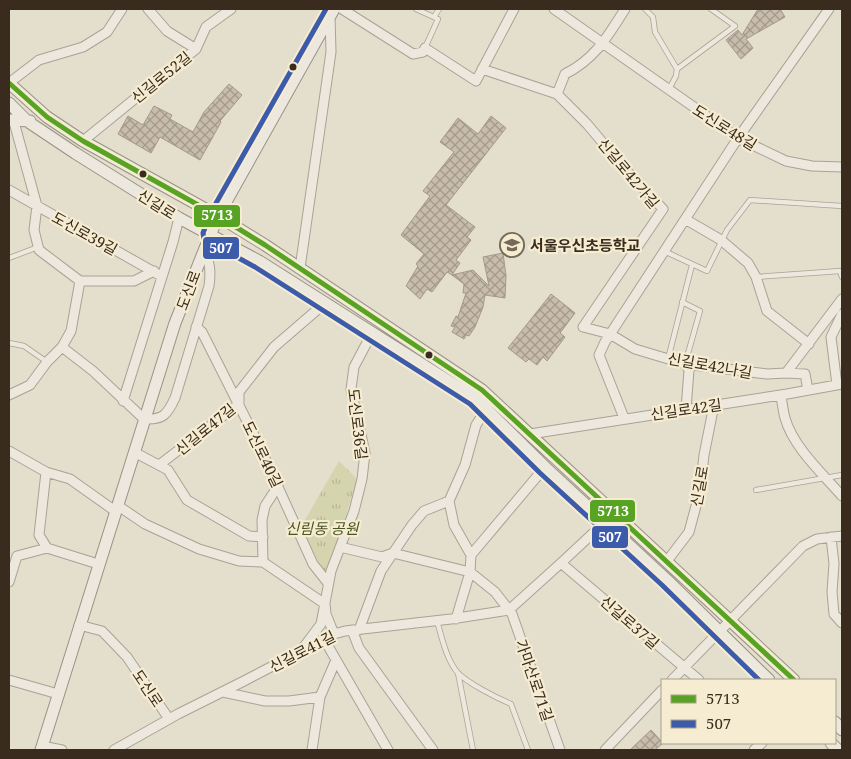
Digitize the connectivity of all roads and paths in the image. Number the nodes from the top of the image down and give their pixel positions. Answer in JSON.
{"nodes":[{"id":1,"x":122,"y":9,"type":"edge"},
{"id":2,"x":148,"y":9,"type":"edge"},
{"id":3,"x":231,"y":9,"type":"edge"},
{"id":4,"x":342,"y":9,"type":"edge"},
{"id":5,"x":416,"y":9,"type":"edge"},
{"id":6,"x":439,"y":9,"type":"edge"},
{"id":7,"x":514,"y":9,"type":"edge"},
{"id":8,"x":625,"y":9,"type":"edge"},
{"id":9,"x":645,"y":9,"type":"edge"},
{"id":10,"x":711,"y":9,"type":"edge"},
{"id":11,"x":829,"y":9,"type":"edge"},
{"id":12,"x":560,"y":10,"type":"edge"},
{"id":13,"x":332,"y":13,"type":"edge"},
{"id":14,"x":434,"y":17,"type":"junction"},
{"id":15,"x":604,"y":44,"type":"junction"},
{"id":16,"x":425,"y":48,"type":"junction"},
{"id":17,"x":196,"y":49,"type":"junction"},
{"id":18,"x":482,"y":69,"type":"junction"},
{"id":19,"x":677,"y":69,"type":"junction"},
{"id":20,"x":9,"y":83,"type":"edge"},
{"id":21,"x":669,"y":90,"type":"junction"},
{"id":22,"x":558,"y":94,"type":"junction"},
{"id":23,"x":9,"y":102,"type":"edge"},
{"id":24,"x":47,"y":117,"type":"junction"},
{"id":25,"x":12,"y":121,"type":"edge"},
{"id":26,"x":27,"y":121,"type":"junction"},
{"id":27,"x":738,"y":138,"type":"junction"},
{"id":28,"x":83,"y":141,"type":"junction"},
{"id":29,"x":842,"y":167,"type":"edge"},
{"id":30,"x":9,"y":190,"type":"edge"},
{"id":31,"x":37,"y":206,"type":"junction"},
{"id":32,"x":842,"y":206,"type":"edge"},
{"id":33,"x":218,"y":216,"type":"junction"},
{"id":34,"x":179,"y":218,"type":"junction"},
{"id":35,"x":685,"y":219,"type":"junction"},
{"id":36,"x":210,"y":235,"type":"junction"},
{"id":37,"x":721,"y":240,"type":"junction"},
{"id":38,"x":38,"y":246,"type":"junction"},
{"id":39,"x":204,"y":249,"type":"junction"},
{"id":40,"x":664,"y":251,"type":"junction"},
{"id":41,"x":9,"y":258,"type":"edge"},
{"id":42,"x":692,"y":265,"type":"junction"},
{"id":43,"x":300,"y":268,"type":"junction"},
{"id":44,"x":158,"y":274,"type":"junction"},
{"id":45,"x":756,"y":277,"type":"junction"},
{"id":46,"x":842,"y":277,"type":"edge"},
{"id":47,"x":80,"y":281,"type":"junction"},
{"id":48,"x":842,"y":299,"type":"edge"},
{"id":49,"x":682,"y":302,"type":"junction"},
{"id":50,"x":326,"y":303,"type":"junction"},
{"id":51,"x":842,"y":314,"type":"edge"},
{"id":52,"x":827,"y":319,"type":"junction"},
{"id":53,"x":836,"y":326,"type":"junction"},
{"id":54,"x":196,"y":327,"type":"junction"},
{"id":55,"x":372,"y":333,"type":"junction"},
{"id":56,"x":610,"y":334,"type":"junction"},
{"id":57,"x":9,"y":343,"type":"edge"},
{"id":58,"x":808,"y":344,"type":"junction"},
{"id":59,"x":62,"y":347,"type":"junction"},
{"id":60,"x":668,"y":358,"type":"junction"},
{"id":61,"x":47,"y":362,"type":"junction"},
{"id":62,"x":685,"y":364,"type":"junction"},
{"id":63,"x":786,"y":373,"type":"junction"},
{"id":64,"x":840,"y":384,"type":"edge"},
{"id":65,"x":808,"y":390,"type":"junction"},
{"id":66,"x":9,"y":395,"type":"edge"},
{"id":67,"x":781,"y":395,"type":"junction"},
{"id":68,"x":123,"y":401,"type":"junction"},
{"id":69,"x":239,"y":404,"type":"junction"},
{"id":70,"x":714,"y":405,"type":"junction"},
{"id":71,"x":487,"y":408,"type":"junction"},
{"id":72,"x":686,"y":409,"type":"junction"},
{"id":73,"x":624,"y":418,"type":"junction"},
{"id":74,"x":144,"y":420,"type":"junction"},
{"id":75,"x":530,"y":434,"type":"junction"},
{"id":76,"x":9,"y":451,"type":"edge"},
{"id":77,"x":134,"y":452,"type":"junction"},
{"id":78,"x":160,"y":465,"type":"junction"},
{"id":79,"x":545,"y":467,"type":"junction"},
{"id":80,"x":46,"y":472,"type":"junction"},
{"id":81,"x":842,"y":475,"type":"edge"},
{"id":82,"x":826,"y":478,"type":"junction"},
{"id":83,"x":278,"y":486,"type":"junction"},
{"id":84,"x":756,"y":490,"type":"dead end"},
{"id":85,"x":842,"y":496,"type":"edge"},
{"id":86,"x":448,"y":501,"type":"junction"},
{"id":87,"x":116,"y":508,"type":"junction"},
{"id":88,"x":604,"y":522,"type":"junction"},
{"id":89,"x":842,"y":536,"type":"edge"},
{"id":90,"x":263,"y":537,"type":"junction"},
{"id":91,"x":831,"y":537,"type":"junction"},
{"id":92,"x":340,"y":547,"type":"junction"},
{"id":93,"x":47,"y":548,"type":"junction"},
{"id":94,"x":393,"y":553,"type":"junction"},
{"id":95,"x":13,"y":554,"type":"edge"},
{"id":96,"x":471,"y":555,"type":"junction"},
{"id":97,"x":667,"y":560,"type":"junction"},
{"id":98,"x":263,"y":562,"type":"junction"},
{"id":99,"x":98,"y":564,"type":"junction"},
{"id":100,"x":561,"y":564,"type":"junction"},
{"id":101,"x":470,"y":572,"type":"junction"},
{"id":102,"x":9,"y":582,"type":"edge"},
{"id":103,"x":328,"y":583,"type":"junction"},
{"id":104,"x":325,"y":604,"type":"junction"},
{"id":105,"x":509,"y":610,"type":"junction"},
{"id":106,"x":456,"y":619,"type":"junction"},
{"id":107,"x":729,"y":620,"type":"junction"},
{"id":108,"x":437,"y":621,"type":"junction"},
{"id":109,"x":842,"y":623,"type":"edge"},
{"id":110,"x":79,"y":625,"type":"junction"},
{"id":111,"x":355,"y":630,"type":"junction"},
{"id":112,"x":719,"y":631,"type":"junction"},
{"id":113,"x":334,"y":634,"type":"junction"},
{"id":114,"x":324,"y":639,"type":"junction"},
{"id":115,"x":302,"y":650,"type":"junction"},
{"id":116,"x":336,"y":660,"type":"junction"},
{"id":117,"x":684,"y":668,"type":"junction"},
{"id":118,"x":458,"y":673,"type":"junction"},
{"id":119,"x":673,"y":679,"type":"edge"},
{"id":120,"x":698,"y":679,"type":"edge"},
{"id":121,"x":767,"y":679,"type":"edge"},
{"id":122,"x":793,"y":679,"type":"edge"},
{"id":123,"x":9,"y":680,"type":"edge"},
{"id":124,"x":661,"y":691,"type":"edge"},
{"id":125,"x":223,"y":692,"type":"junction"},
{"id":126,"x":58,"y":694,"type":"junction"},
{"id":127,"x":320,"y":697,"type":"junction"},
{"id":128,"x":169,"y":719,"type":"junction"},
{"id":129,"x":42,"y":748,"type":"edge"},
{"id":130,"x":62,"y":750,"type":"edge"},
{"id":131,"x":114,"y":750,"type":"edge"},
{"id":132,"x":312,"y":750,"type":"edge"},
{"id":133,"x":388,"y":750,"type":"edge"},
{"id":134,"x":434,"y":750,"type":"edge"},
{"id":135,"x":473,"y":750,"type":"edge"},
{"id":136,"x":528,"y":750,"type":"edge"},
{"id":137,"x":560,"y":750,"type":"edge"},
{"id":138,"x":605,"y":750,"type":"edge"}],
"edges":[{"from":1,"to":20,"type":"street"},
{"from":2,"to":17,"type":"street"},
{"from":3,"to":17,"type":"street","name":"신길로52길"},
{"from":4,"to":16,"type":"street"},
{"from":5,"to":14,"type":"lane"},
{"from":6,"to":14,"type":"lane"},
{"from":7,"to":18,"type":"street"},
{"from":8,"to":15,"type":"street"},
{"from":9,"to":19,"type":"lane"},
{"from":10,"to":19,"type":"lane"},
{"from":11,"to":27,"type":"street"},
{"from":12,"to":15,"type":"street","name":"도신로48길"},
{"from":13,"to":33,"type":"main road","name":"도신로"},
{"from":13,"to":43,"type":"street"},
{"from":14,"to":16,"type":"lane"},
{"from":15,"to":21,"type":"street","name":"도신로48길"},
{"from":15,"to":22,"type":"street"},
{"from":16,"to":18,"type":"street"},
{"from":17,"to":28,"type":"street","name":"신길로52길"},
{"from":18,"to":22,"type":"street","name":"신길로42가길"},
{"from":19,"to":21,"type":"lane"},
{"from":20,"to":24,"type":"main road","name":"신길로"},
{"from":21,"to":27,"type":"street","name":"도신로48길"},
{"from":22,"to":56,"type":"street","name":"신길로42가길"},
{"from":23,"to":26,"type":"main road","name":"신길로"},
{"from":24,"to":26,"type":"main road"},
{"from":24,"to":28,"type":"main road","name":"신길로"},
{"from":25,"to":26,"type":"main road"},
{"from":25,"to":31,"type":"street"},
{"from":26,"to":34,"type":"main road","name":"신길로"},
{"from":27,"to":29,"type":"street","name":"도신로48길"},
{"from":27,"to":35,"type":"street"},
{"from":28,"to":33,"type":"main road","name":"신길로"},
{"from":30,"to":31,"type":"street","name":"도신로39길"},
{"from":31,"to":38,"type":"street"},
{"from":31,"to":44,"type":"street","name":"도신로39길"},
{"from":32,"to":37,"type":"lane"},
{"from":33,"to":36,"type":"main road","name":"도신로"},
{"from":33,"to":43,"type":"main road","name":"신길로"},
{"from":34,"to":36,"type":"main road","name":"신길로"},
{"from":34,"to":44,"type":"street"},
{"from":35,"to":37,"type":"street"},
{"from":35,"to":40,"type":"street"},
{"from":36,"to":39,"type":"main road","name":"도신로"},
{"from":36,"to":50,"type":"main road","name":"신길로"},
{"from":37,"to":42,"type":"lane"},
{"from":37,"to":45,"type":"street"},
{"from":38,"to":41,"type":"lane"},
{"from":38,"to":47,"type":"street"},
{"from":39,"to":54,"type":"street"},
{"from":39,"to":74,"type":"main road","name":"도신로"},
{"from":40,"to":42,"type":"lane"},
{"from":40,"to":56,"type":"street"},
{"from":42,"to":49,"type":"lane"},
{"from":43,"to":75,"type":"main road","name":"신길로"},
{"from":44,"to":47,"type":"street"},
{"from":44,"to":68,"type":"street"},
{"from":45,"to":46,"type":"lane"},
{"from":45,"to":58,"type":"street"},
{"from":47,"to":59,"type":"street"},
{"from":48,"to":52,"type":"street"},
{"from":49,"to":60,"type":"lane"},
{"from":49,"to":62,"type":"lane"},
{"from":50,"to":55,"type":"main road","name":"신길로"},
{"from":50,"to":69,"type":"street","name":"신길로47길"},
{"from":51,"to":53,"type":"street"},
{"from":52,"to":53,"type":"street"},
{"from":52,"to":58,"type":"street"},
{"from":53,"to":64,"type":"street"},
{"from":54,"to":69,"type":"street","name":"도신로40길"},
{"from":54,"to":74,"type":"street"},
{"from":55,"to":71,"type":"main road","name":"신길로"},
{"from":55,"to":92,"type":"street","name":"도신로36길"},
{"from":56,"to":60,"type":"street","name":"신길로42나길"},
{"from":56,"to":73,"type":"street"},
{"from":57,"to":61,"type":"lane"},
{"from":58,"to":63,"type":"street"},
{"from":59,"to":61,"type":"street"},
{"from":59,"to":68,"type":"street"},
{"from":60,"to":62,"type":"street","name":"신길로42나길"},
{"from":61,"to":66,"type":"street"},
{"from":62,"to":63,"type":"street","name":"신길로42나길"},
{"from":62,"to":72,"type":"street"},
{"from":63,"to":65,"type":"street","name":"신길로42나길"},
{"from":64,"to":65,"type":"street","name":"신길로42길"},
{"from":65,"to":67,"type":"street","name":"신길로42길"},
{"from":67,"to":70,"type":"street","name":"신길로42길"},
{"from":67,"to":82,"type":"street"},
{"from":68,"to":74,"type":"street"},
{"from":69,"to":78,"type":"street","name":"신길로47길"},
{"from":69,"to":83,"type":"street","name":"도신로40길"},
{"from":70,"to":72,"type":"street","name":"신길로42길"},
{"from":70,"to":97,"type":"street","name":"신길로"},
{"from":71,"to":79,"type":"main road","name":"신길로"},
{"from":71,"to":86,"type":"street"},
{"from":72,"to":73,"type":"street","name":"신길로42길"},
{"from":73,"to":75,"type":"street","name":"신길로42길"},
{"from":74,"to":77,"type":"main road","name":"도신로"},
{"from":75,"to":97,"type":"main road","name":"신길로"},
{"from":76,"to":80,"type":"street"},
{"from":77,"to":78,"type":"street"},
{"from":77,"to":87,"type":"main road","name":"도신로"},
{"from":78,"to":90,"type":"street"},
{"from":79,"to":88,"type":"main road","name":"신길로"},
{"from":79,"to":96,"type":"street"},
{"from":80,"to":87,"type":"street"},
{"from":80,"to":93,"type":"street"},
{"from":81,"to":82,"type":"lane"},
{"from":82,"to":84,"type":"lane"},
{"from":82,"to":85,"type":"street"},
{"from":83,"to":90,"type":"street"},
{"from":83,"to":103,"type":"street","name":"도신로40길"},
{"from":86,"to":94,"type":"street"},
{"from":86,"to":96,"type":"street"},
{"from":87,"to":98,"type":"street"},
{"from":87,"to":99,"type":"main road","name":"도신로"},
{"from":88,"to":100,"type":"street"},
{"from":88,"to":112,"type":"main road","name":"신길로"},
{"from":89,"to":91,"type":"street"},
{"from":90,"to":98,"type":"street"},
{"from":91,"to":107,"type":"street"},
{"from":91,"to":109,"type":"street"},
{"from":92,"to":94,"type":"street"},
{"from":92,"to":103,"type":"street","name":"도신로36길"},
{"from":93,"to":95,"type":"street"},
{"from":93,"to":99,"type":"street"},
{"from":94,"to":101,"type":"street"},
{"from":94,"to":111,"type":"street"},
{"from":95,"to":102,"type":"street"},
{"from":96,"to":101,"type":"street"},
{"from":97,"to":107,"type":"main road","name":"신길로"},
{"from":98,"to":104,"type":"street"},
{"from":99,"to":110,"type":"main road","name":"도신로"},
{"from":100,"to":105,"type":"street"},
{"from":100,"to":117,"type":"street","name":"신길로37길"},
{"from":101,"to":105,"type":"street"},
{"from":101,"to":106,"type":"street"},
{"from":103,"to":104,"type":"street","name":"도신로36길"},
{"from":104,"to":113,"type":"street","name":"도신로36길"},
{"from":104,"to":115,"type":"street","name":"도신로36길"},
{"from":105,"to":106,"type":"street","name":"신길로41길"},
{"from":105,"to":137,"type":"street","name":"가마산로71길"},
{"from":106,"to":108,"type":"street","name":"신길로41길"},
{"from":107,"to":112,"type":"street"},
{"from":107,"to":122,"type":"main road","name":"신길로"},
{"from":108,"to":111,"type":"street","name":"신길로41길"},
{"from":108,"to":118,"type":"lane"},
{"from":110,"to":126,"type":"main road","name":"도신로"},
{"from":110,"to":128,"type":"street","name":"도신로"},
{"from":111,"to":113,"type":"street","name":"신길로41길"},
{"from":111,"to":134,"type":"street"},
{"from":112,"to":117,"type":"street"},
{"from":112,"to":121,"type":"main road","name":"신길로"},
{"from":113,"to":114,"type":"street","name":"신길로41길"},
{"from":114,"to":115,"type":"street","name":"신길로41길"},
{"from":114,"to":116,"type":"street"},
{"from":115,"to":125,"type":"street","name":"신길로41길"},
{"from":116,"to":127,"type":"street"},
{"from":116,"to":133,"type":"street"},
{"from":117,"to":119,"type":"street"},
{"from":117,"to":120,"type":"street","name":"신길로37길"},
{"from":118,"to":135,"type":"lane"},
{"from":118,"to":136,"type":"lane"},
{"from":123,"to":126,"type":"street"},
{"from":124,"to":138,"type":"street"},
{"from":125,"to":127,"type":"street"},
{"from":125,"to":128,"type":"street","name":"신길로41길"},
{"from":126,"to":129,"type":"main road","name":"도신로"},
{"from":127,"to":132,"type":"street"},
{"from":128,"to":131,"type":"street","name":"신길로41길"},
{"from":129,"to":130,"type":"street"}]}
